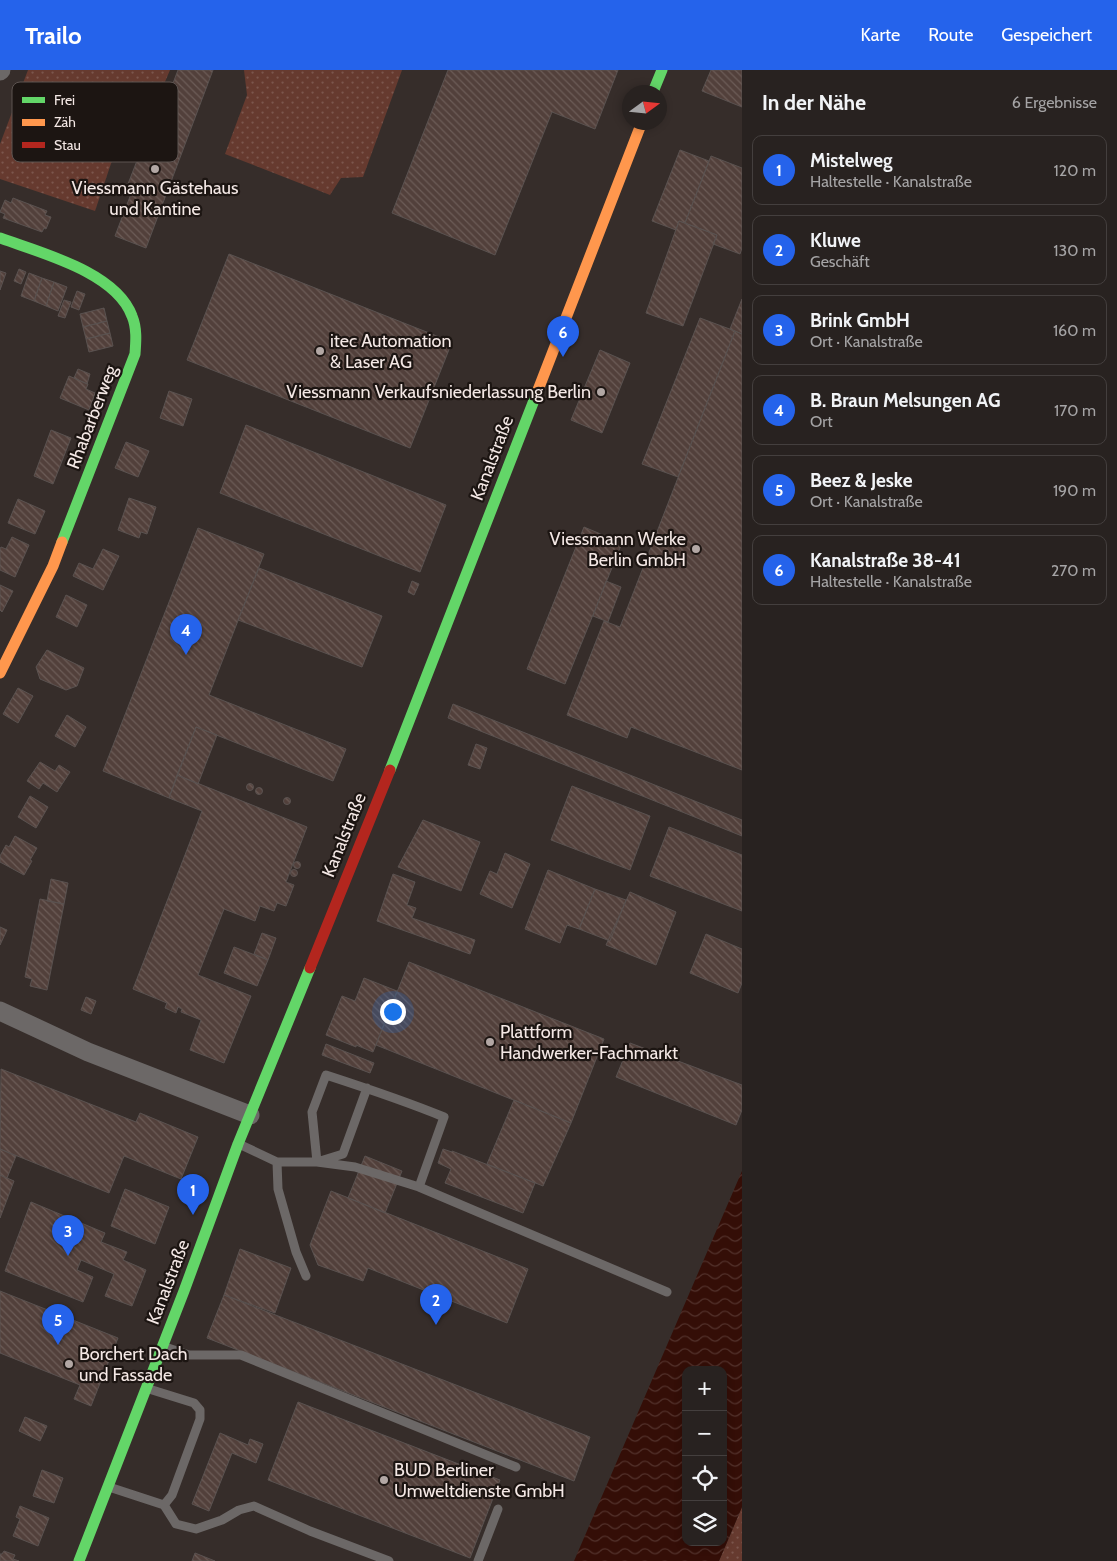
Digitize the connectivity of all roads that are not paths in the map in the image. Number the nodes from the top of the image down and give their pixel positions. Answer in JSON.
{"nodes":[{"id":1,"x":662,"y":70,"type":"edge"},
{"id":2,"x":656,"y":85,"type":"edge"},
{"id":3,"x":639,"y":130,"type":"edge"},
{"id":4,"x":0,"y":238,"type":"edge"},
{"id":5,"x":0,"y":673,"type":"edge"},
{"id":6,"x":0,"y":1011,"type":"edge"},
{"id":7,"x":367,"y":1088,"type":"junction"},
{"id":8,"x":250,"y":1115,"type":"junction"},
{"id":9,"x":238,"y":1144,"type":"junction"},
{"id":10,"x":277,"y":1162,"type":"junction"},
{"id":11,"x":317,"y":1162,"type":"junction"},
{"id":12,"x":419,"y":1187,"type":"junction"},
{"id":13,"x":306,"y":1276,"type":"dead end"},
{"id":14,"x":667,"y":1292,"type":"dead end"},
{"id":15,"x":163,"y":1346,"type":"junction"},
{"id":16,"x":147,"y":1388,"type":"junction"},
{"id":17,"x":516,"y":1467,"type":"dead end"},
{"id":18,"x":108,"y":1487,"type":"junction"},
{"id":19,"x":164,"y":1505,"type":"junction"},
{"id":20,"x":498,"y":1509,"type":"dead end"},
{"id":21,"x":80,"y":1561,"type":"edge"},
{"id":22,"x":389,"y":1561,"type":"edge"},
{"id":23,"x":478,"y":1561,"type":"edge"}],
"edges":[{"from":1,"to":2,"type":"street"},
{"from":3,"to":8,"type":"street","name":"Kanalstraße"},
{"from":4,"to":5,"type":"street","name":"Rhabarberweg"},
{"from":6,"to":8,"type":"street"},
{"from":7,"to":11,"type":"lane"},
{"from":7,"to":11,"type":"lane"},
{"from":7,"to":12,"type":"lane"},
{"from":8,"to":9,"type":"street","name":"Kanalstraße"},
{"from":9,"to":10,"type":"lane"},
{"from":9,"to":15,"type":"street","name":"Kanalstraße"},
{"from":10,"to":11,"type":"lane"},
{"from":10,"to":13,"type":"lane"},
{"from":11,"to":12,"type":"lane"},
{"from":12,"to":14,"type":"lane"},
{"from":15,"to":16,"type":"street","name":"Kanalstraße"},
{"from":15,"to":17,"type":"lane"},
{"from":16,"to":18,"type":"street","name":"Kanalstraße"},
{"from":16,"to":19,"type":"lane"},
{"from":18,"to":19,"type":"lane"},
{"from":18,"to":21,"type":"street","name":"Kanalstraße"},
{"from":19,"to":22,"type":"lane"},
{"from":20,"to":23,"type":"lane"}]}
